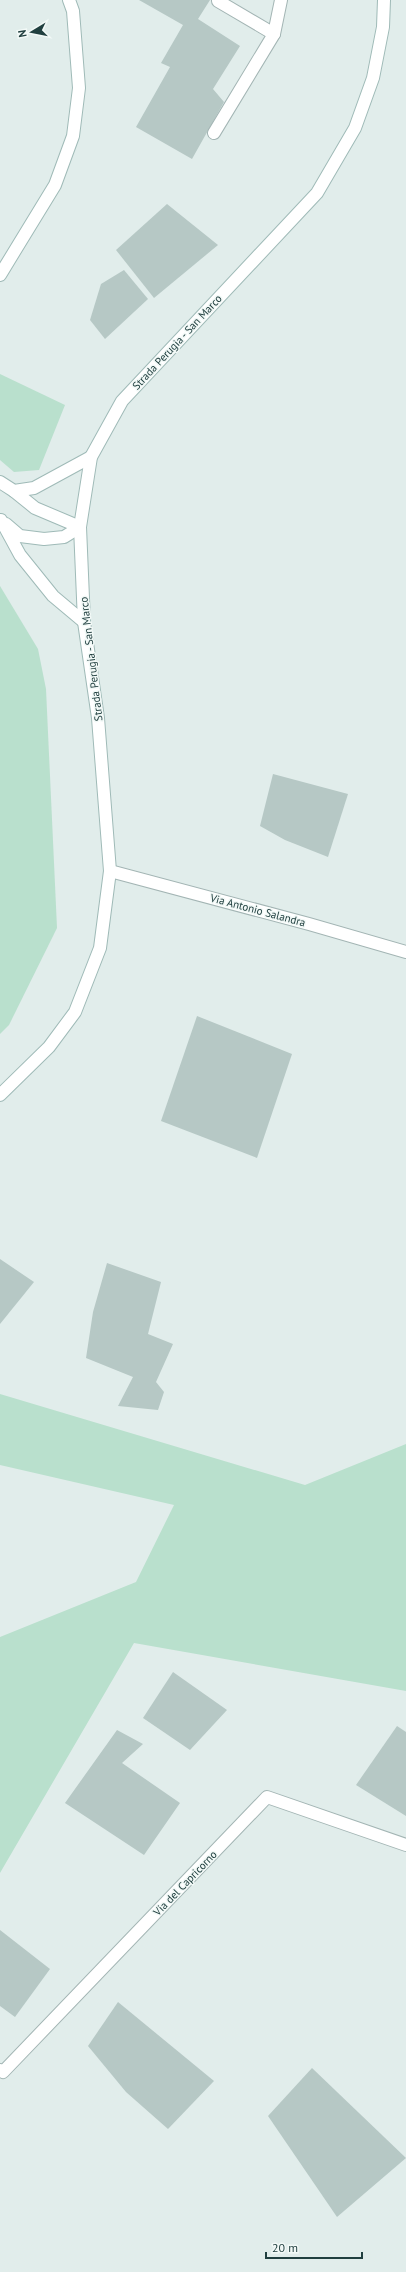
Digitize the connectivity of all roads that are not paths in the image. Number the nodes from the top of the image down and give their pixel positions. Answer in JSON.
{"nodes":[{"id":1,"x":69,"y":0,"type":"edge"},
{"id":2,"x":219,"y":0,"type":"edge"},
{"id":3,"x":281,"y":0,"type":"edge"},
{"id":4,"x":384,"y":0,"type":"edge"},
{"id":5,"x":274,"y":34,"type":"junction"},
{"id":6,"x":214,"y":133,"type":"dead end"},
{"id":7,"x":0,"y":275,"type":"edge"},
{"id":8,"x":91,"y":457,"type":"junction"},
{"id":9,"x":0,"y":482,"type":"edge"},
{"id":10,"x":14,"y":491,"type":"junction"},
{"id":11,"x":1,"y":519,"type":"edge"},
{"id":12,"x":80,"y":527,"type":"junction"},
{"id":13,"x":84,"y":622,"type":"junction"},
{"id":14,"x":110,"y":871,"type":"junction"},
{"id":15,"x":406,"y":952,"type":"edge"},
{"id":16,"x":0,"y":1095,"type":"edge"},
{"id":17,"x":406,"y":1845,"type":"edge"},
{"id":18,"x":0,"y":2070,"type":"edge"}],
"edges":[{"from":1,"to":7,"type":"street"},
{"from":2,"to":5,"type":"street"},
{"from":3,"to":5,"type":"street"},
{"from":4,"to":8,"type":"street","name":"Strada Perugia - San Marco"},
{"from":5,"to":6,"type":"street"},
{"from":8,"to":10,"type":"street"},
{"from":8,"to":12,"type":"street","name":"Strada Perugia - San Marco"},
{"from":9,"to":10,"type":"street"},
{"from":10,"to":12,"type":"street"},
{"from":11,"to":12,"type":"street"},
{"from":11,"to":13,"type":"street"},
{"from":12,"to":13,"type":"street","name":"Strada Perugia - San Marco"},
{"from":13,"to":14,"type":"street","name":"Strada Perugia - San Marco"},
{"from":14,"to":15,"type":"street","name":"Via Antonio Salandra"},
{"from":14,"to":16,"type":"street","name":"Strada Perugia - San Marco"},
{"from":17,"to":18,"type":"street","name":"Via del Capricorno"}]}
